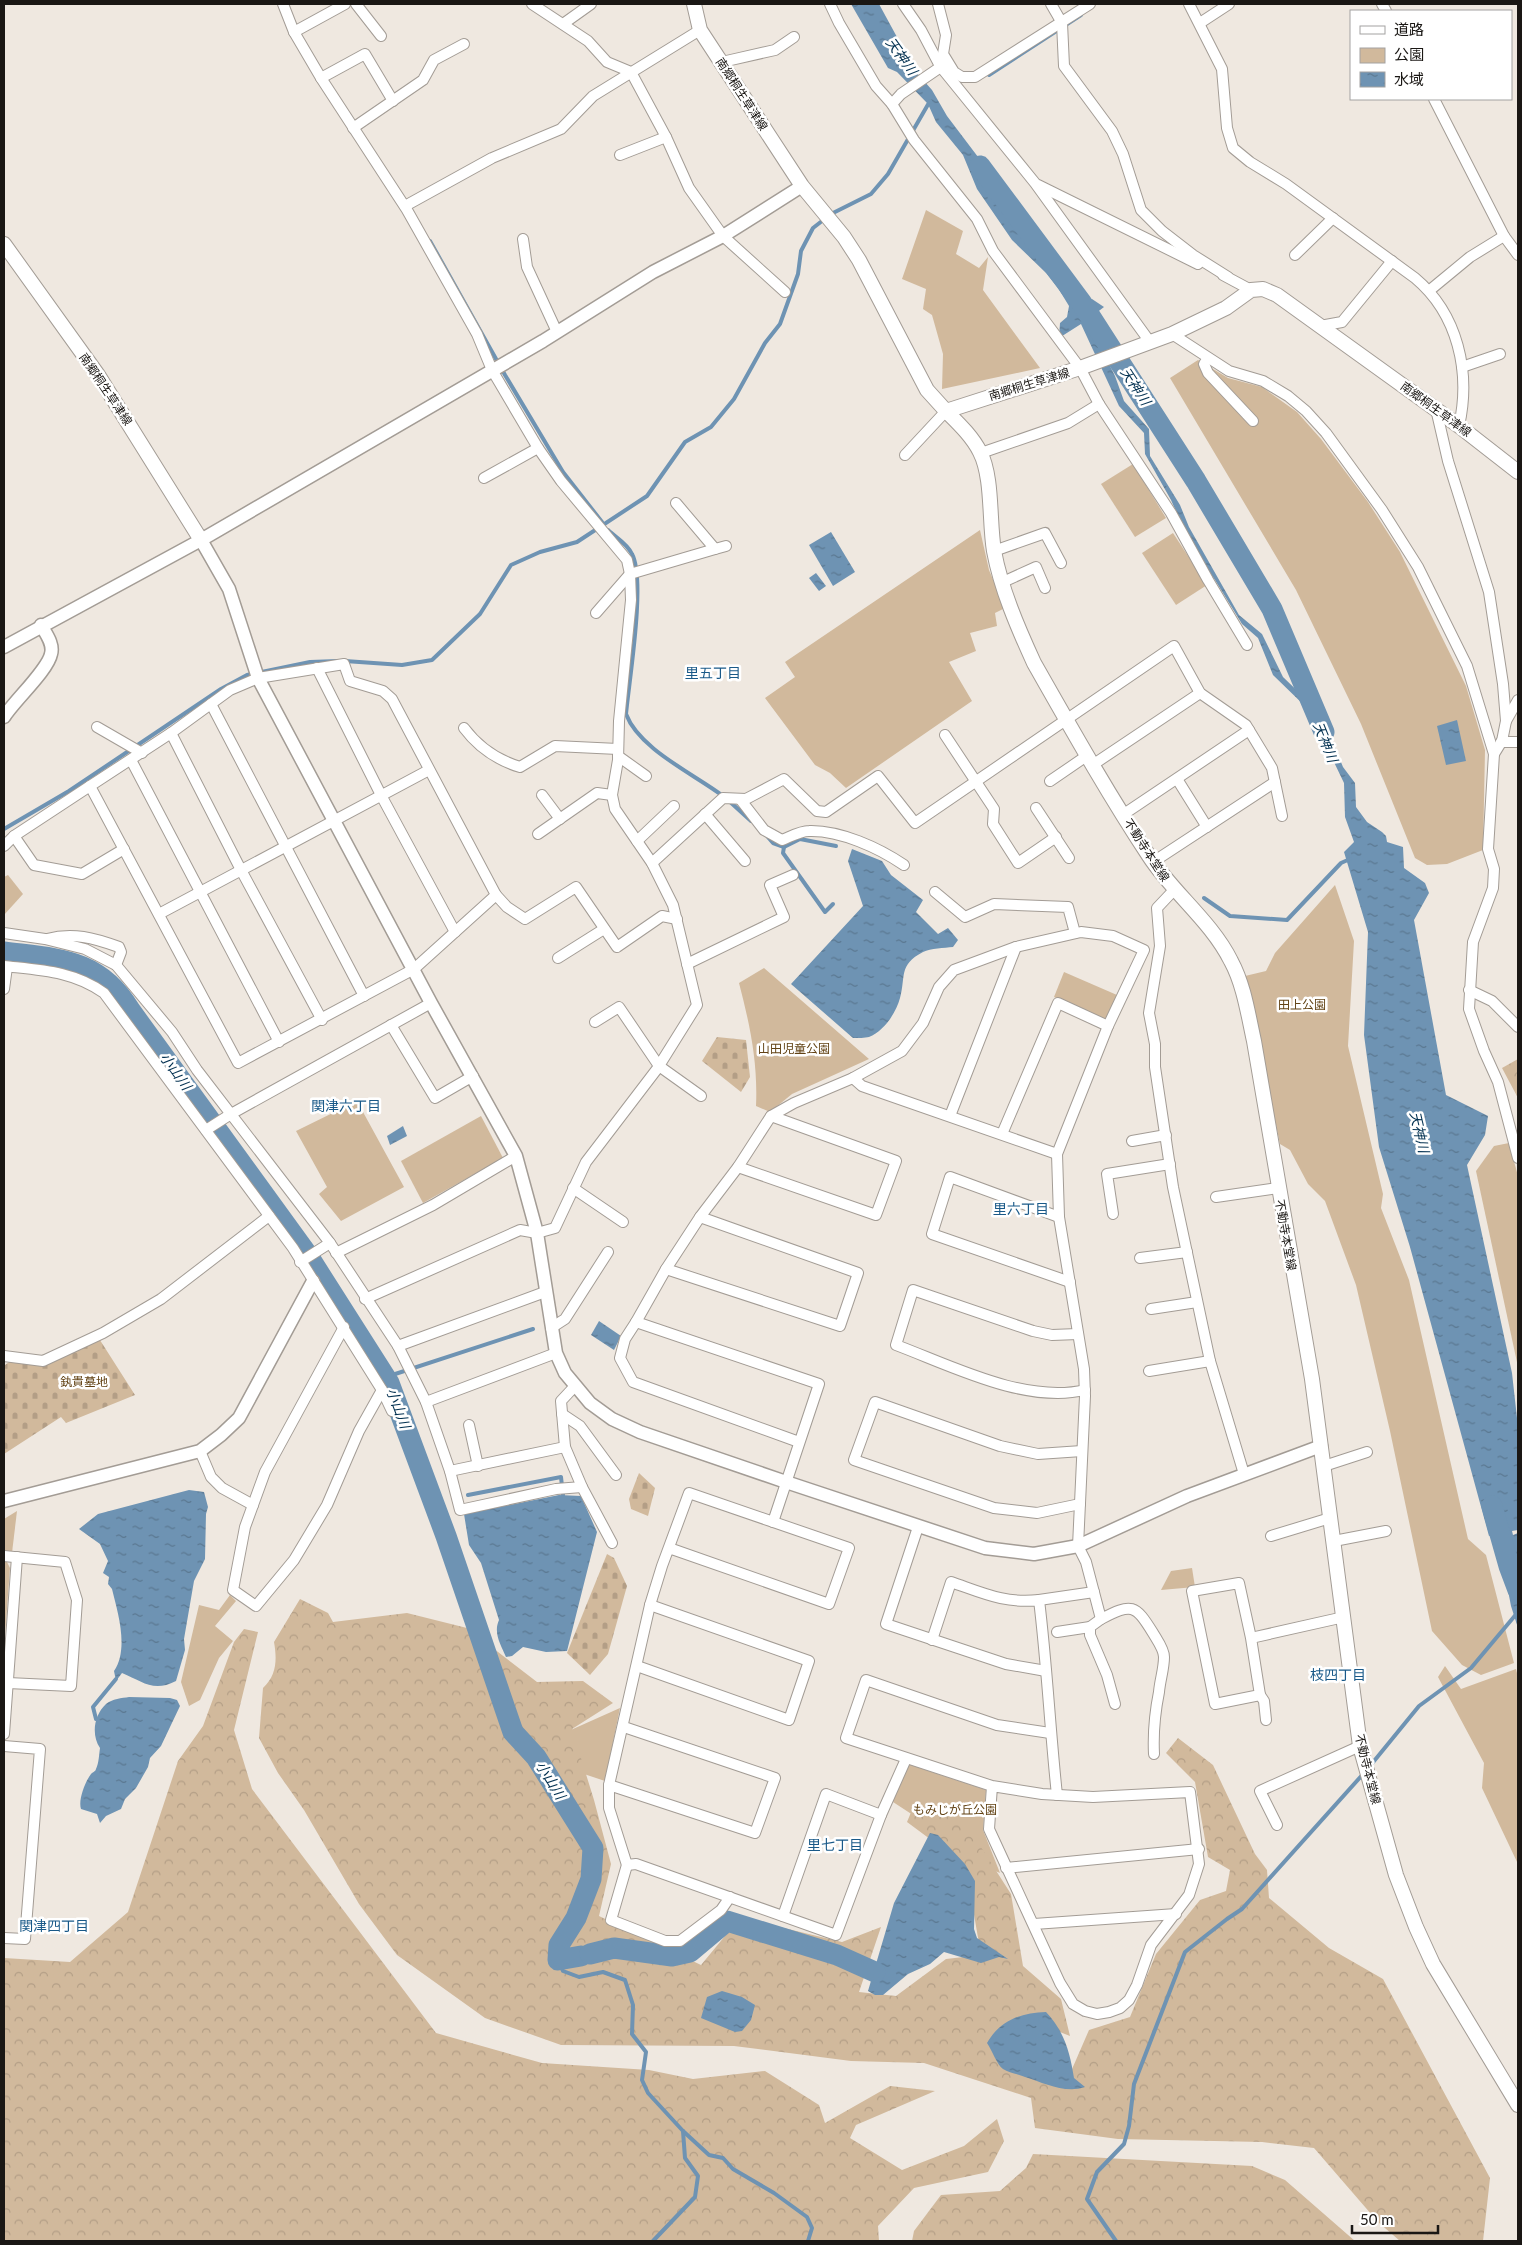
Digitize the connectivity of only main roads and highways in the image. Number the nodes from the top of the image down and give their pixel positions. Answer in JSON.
{"nodes":[{"id":1,"x":694,"y":4,"type":"edge"},
{"id":2,"x":4,"y":244,"type":"edge"},
{"id":3,"x":946,"y":411,"type":"junction"},
{"id":4,"x":1518,"y":472,"type":"edge"},
{"id":5,"x":201,"y":540,"type":"road end"},
{"id":6,"x":1518,"y":2106,"type":"edge"}],
"edges":[{"from":1,"to":3,"type":"main road","name":"南郷桐生草津線"},
{"from":2,"to":5,"type":"main road","name":"南郷桐生草津線"},
{"from":3,"to":4,"type":"main road","name":"南郷桐生草津線"},
{"from":3,"to":6,"type":"main road","name":"不動寺本堂線"}]}
